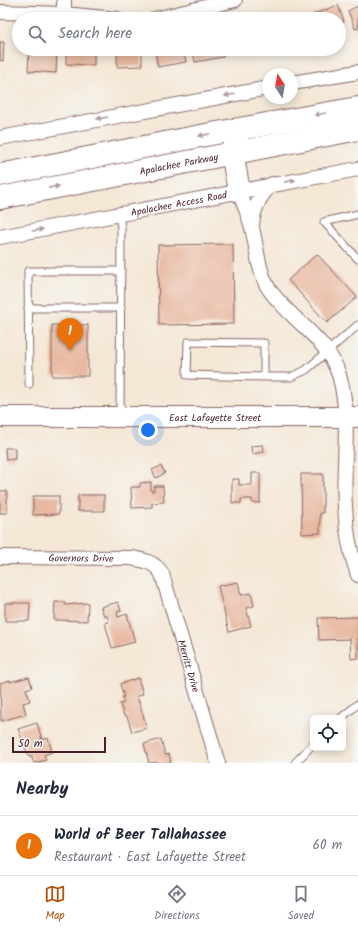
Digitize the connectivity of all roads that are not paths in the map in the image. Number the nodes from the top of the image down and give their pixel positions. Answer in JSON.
{"nodes":[{"id":1,"x":235,"y":0,"type":"edge"},
{"id":2,"x":64,"y":7,"type":"edge"},
{"id":3,"x":0,"y":12,"type":"edge"},
{"id":4,"x":86,"y":12,"type":"edge"},
{"id":5,"x":184,"y":12,"type":"edge"},
{"id":6,"x":358,"y":72,"type":"edge"},
{"id":7,"x":298,"y":82,"type":"edge"},
{"id":8,"x":262,"y":89,"type":"edge"},
{"id":9,"x":358,"y":108,"type":"edge"},
{"id":10,"x":257,"y":126,"type":"junction"},
{"id":11,"x":358,"y":129,"type":"edge"},
{"id":12,"x":0,"y":138,"type":"edge"},
{"id":13,"x":232,"y":152,"type":"junction"},
{"id":14,"x":358,"y":169,"type":"edge"},
{"id":15,"x":4,"y":174,"type":"edge"},
{"id":16,"x":272,"y":184,"type":"junction"},
{"id":17,"x":239,"y":191,"type":"junction"},
{"id":18,"x":0,"y":198,"type":"edge"},
{"id":19,"x":119,"y":214,"type":"junction"},
{"id":20,"x":358,"y":214,"type":"edge"},
{"id":21,"x":252,"y":227,"type":"junction"},
{"id":22,"x":0,"y":237,"type":"edge"},
{"id":23,"x":358,"y":259,"type":"edge"},
{"id":24,"x":121,"y":271,"type":"junction"},
{"id":25,"x":28,"y":308,"type":"junction"},
{"id":26,"x":121,"y":308,"type":"junction"},
{"id":27,"x":358,"y":325,"type":"edge"},
{"id":28,"x":327,"y":351,"type":"junction"},
{"id":29,"x":264,"y":377,"type":"junction"},
{"id":30,"x":29,"y":384,"type":"dead end"},
{"id":31,"x":0,"y":417,"type":"edge"},
{"id":32,"x":120,"y":417,"type":"junction"},
{"id":33,"x":352,"y":417,"type":"edge"},
{"id":34,"x":0,"y":557,"type":"edge"},
{"id":35,"x":159,"y":570,"type":"joint"},
{"id":36,"x":358,"y":575,"type":"edge"},
{"id":37,"x":358,"y":704,"type":"edge"},
{"id":38,"x":345,"y":715,"type":"edge"},
{"id":39,"x":310,"y":747,"type":"edge"},
{"id":40,"x":218,"y":763,"type":"edge"},
{"id":41,"x":295,"y":763,"type":"edge"}],
"edges":[{"from":1,"to":5,"type":"street"},
{"from":2,"to":3,"type":"street"},
{"from":2,"to":4,"type":"street"},
{"from":6,"to":7,"type":"street"},
{"from":8,"to":12,"type":"street","one_way":true},
{"from":9,"to":10,"type":"main road","one_way":true},
{"from":10,"to":13,"type":"main road"},
{"from":10,"to":15,"type":"main road","one_way":true},
{"from":11,"to":13,"type":"main road","name":"Apalachee Parkway"},
{"from":13,"to":17,"type":"main road"},
{"from":18,"to":13,"type":"main road","name":"Apalachee Parkway","one_way":true},
{"from":16,"to":14,"type":"street","name":"Apalachee Access Road","one_way":true},
{"from":16,"to":17,"type":"street","name":"Apalachee Access Road"},
{"from":16,"to":21,"type":"street"},
{"from":17,"to":19,"type":"street","name":"Apalachee Access Road"},
{"from":17,"to":21,"type":"street"},
{"from":22,"to":19,"type":"street","name":"Apalachee Access Road","one_way":true},
{"from":19,"to":24,"type":"lane"},
{"from":20,"to":23,"type":"lane"},
{"from":21,"to":28,"type":"street"},
{"from":24,"to":25,"type":"lane"},
{"from":24,"to":26,"type":"lane"},
{"from":25,"to":26,"type":"lane"},
{"from":25,"to":30,"type":"lane"},
{"from":26,"to":32,"type":"lane"},
{"from":27,"to":28,"type":"lane"},
{"from":28,"to":29,"type":"lane"},
{"from":28,"to":33,"type":"street"},
{"from":29,"to":29,"type":"lane"},
{"from":31,"to":32,"type":"street","name":"East Lafayette Street"},
{"from":32,"to":33,"type":"street","name":"East Lafayette Street"},
{"from":33,"to":36,"type":"street"},
{"from":34,"to":35,"type":"street","name":"Governors Drive"},
{"from":35,"to":40,"type":"street","name":"Merritt Drive"},
{"from":37,"to":38,"type":"lane"},
{"from":39,"to":41,"type":"lane"}]}
